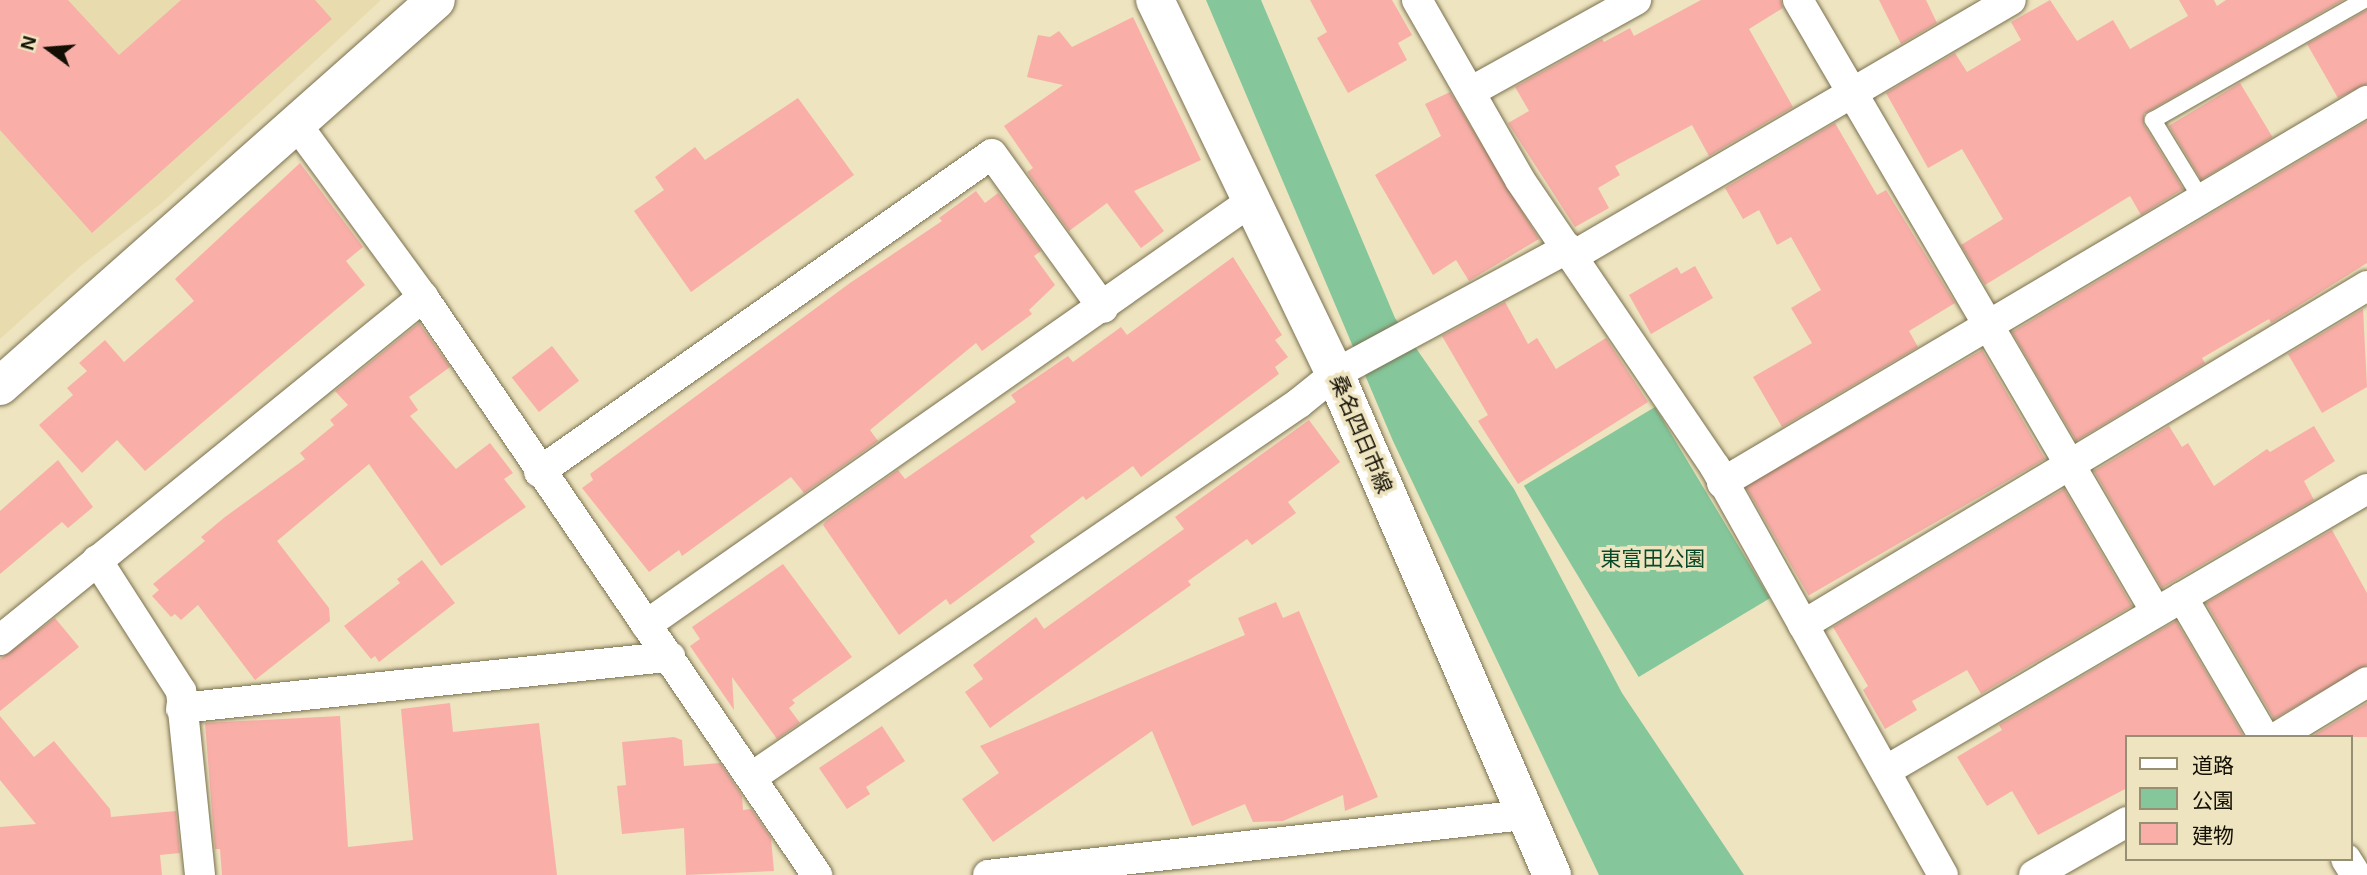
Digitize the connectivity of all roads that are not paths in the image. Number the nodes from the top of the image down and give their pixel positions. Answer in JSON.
{"nodes":[{"id":1,"x":436,"y":0,"type":"edge"},
{"id":2,"x":1155,"y":0,"type":"edge"},
{"id":3,"x":1417,"y":0,"type":"edge"},
{"id":4,"x":1636,"y":0,"type":"edge"},
{"id":5,"x":1798,"y":0,"type":"edge"},
{"id":6,"x":2011,"y":0,"type":"edge"},
{"id":7,"x":2364,"y":0,"type":"edge"},
{"id":8,"x":1470,"y":92,"type":"junction"},
{"id":9,"x":1851,"y":94,"type":"junction"},
{"id":10,"x":2367,"y":102,"type":"edge"},
{"id":11,"x":297,"y":125,"type":"junction"},
{"id":12,"x":2202,"y":200,"type":"junction"},
{"id":13,"x":1250,"y":202,"type":"junction"},
{"id":14,"x":1570,"y":252,"type":"junction"},
{"id":15,"x":2367,"y":286,"type":"edge"},
{"id":16,"x":423,"y":297,"type":"junction"},
{"id":17,"x":1103,"y":308,"type":"junction"},
{"id":18,"x":1988,"y":327,"type":"junction"},
{"id":19,"x":1335,"y":374,"type":"junction"},
{"id":20,"x":0,"y":386,"type":"edge"},
{"id":21,"x":2071,"y":466,"type":"junction"},
{"id":22,"x":539,"y":472,"type":"junction"},
{"id":23,"x":1722,"y":483,"type":"junction"},
{"id":24,"x":2367,"y":489,"type":"edge"},
{"id":25,"x":97,"y":560,"type":"junction"},
{"id":26,"x":2182,"y":597,"type":"junction"},
{"id":27,"x":2156,"y":612,"type":"junction"},
{"id":28,"x":646,"y":625,"type":"junction"},
{"id":29,"x":1804,"y":625,"type":"junction"},
{"id":30,"x":0,"y":640,"type":"edge"},
{"id":31,"x":670,"y":657,"type":"junction"},
{"id":32,"x":2367,"y":682,"type":"edge"},
{"id":33,"x":181,"y":708,"type":"junction"},
{"id":34,"x":2263,"y":735,"type":"edge"},
{"id":35,"x":2280,"y":735,"type":"edge"},
{"id":36,"x":1887,"y":771,"type":"junction"},
{"id":37,"x":752,"y":777,"type":"junction"},
{"id":38,"x":1524,"y":815,"type":"junction"},
{"id":39,"x":2126,"y":823,"type":"edge"},
{"id":40,"x":1128,"y":869,"type":"edge"},
{"id":41,"x":200,"y":875,"type":"edge"},
{"id":42,"x":817,"y":875,"type":"edge"},
{"id":43,"x":988,"y":875,"type":"edge"},
{"id":44,"x":1552,"y":875,"type":"edge"},
{"id":45,"x":1943,"y":875,"type":"edge"},
{"id":46,"x":2034,"y":875,"type":"edge"}],
"edges":[{"from":1,"to":11,"type":"main road"},
{"from":2,"to":13,"type":"main road","name":"桑名四日市線"},
{"from":3,"to":8,"type":"street"},
{"from":4,"to":8,"type":"street"},
{"from":5,"to":9,"type":"street"},
{"from":6,"to":9,"type":"street"},
{"from":7,"to":12,"type":"lane"},
{"from":8,"to":14,"type":"street"},
{"from":9,"to":14,"type":"street"},
{"from":9,"to":18,"type":"street"},
{"from":10,"to":12,"type":"street"},
{"from":11,"to":16,"type":"street"},
{"from":11,"to":20,"type":"main road"},
{"from":12,"to":18,"type":"street"},
{"from":13,"to":17,"type":"street"},
{"from":13,"to":19,"type":"main road","name":"桑名四日市線"},
{"from":14,"to":19,"type":"street"},
{"from":14,"to":23,"type":"street"},
{"from":15,"to":21,"type":"street"},
{"from":16,"to":22,"type":"street"},
{"from":16,"to":25,"type":"street"},
{"from":17,"to":22,"type":"street"},
{"from":17,"to":28,"type":"street"},
{"from":18,"to":21,"type":"street"},
{"from":18,"to":23,"type":"street"},
{"from":19,"to":37,"type":"street"},
{"from":19,"to":38,"type":"main road","name":"桑名四日市線"},
{"from":21,"to":27,"type":"street"},
{"from":21,"to":29,"type":"street"},
{"from":22,"to":28,"type":"street"},
{"from":23,"to":29,"type":"street"},
{"from":24,"to":26,"type":"street"},
{"from":25,"to":30,"type":"street"},
{"from":25,"to":33,"type":"street"},
{"from":26,"to":27,"type":"street"},
{"from":26,"to":34,"type":"street"},
{"from":27,"to":36,"type":"street"},
{"from":28,"to":31,"type":"street"},
{"from":29,"to":36,"type":"street"},
{"from":31,"to":33,"type":"street"},
{"from":31,"to":37,"type":"street"},
{"from":32,"to":35,"type":"street"},
{"from":33,"to":41,"type":"street"},
{"from":36,"to":45,"type":"street"},
{"from":37,"to":42,"type":"street"},
{"from":38,"to":40,"type":"street"},
{"from":38,"to":44,"type":"main road","name":"桑名四日市線"},
{"from":39,"to":46,"type":"street"},
{"from":40,"to":43,"type":"street"}]}
